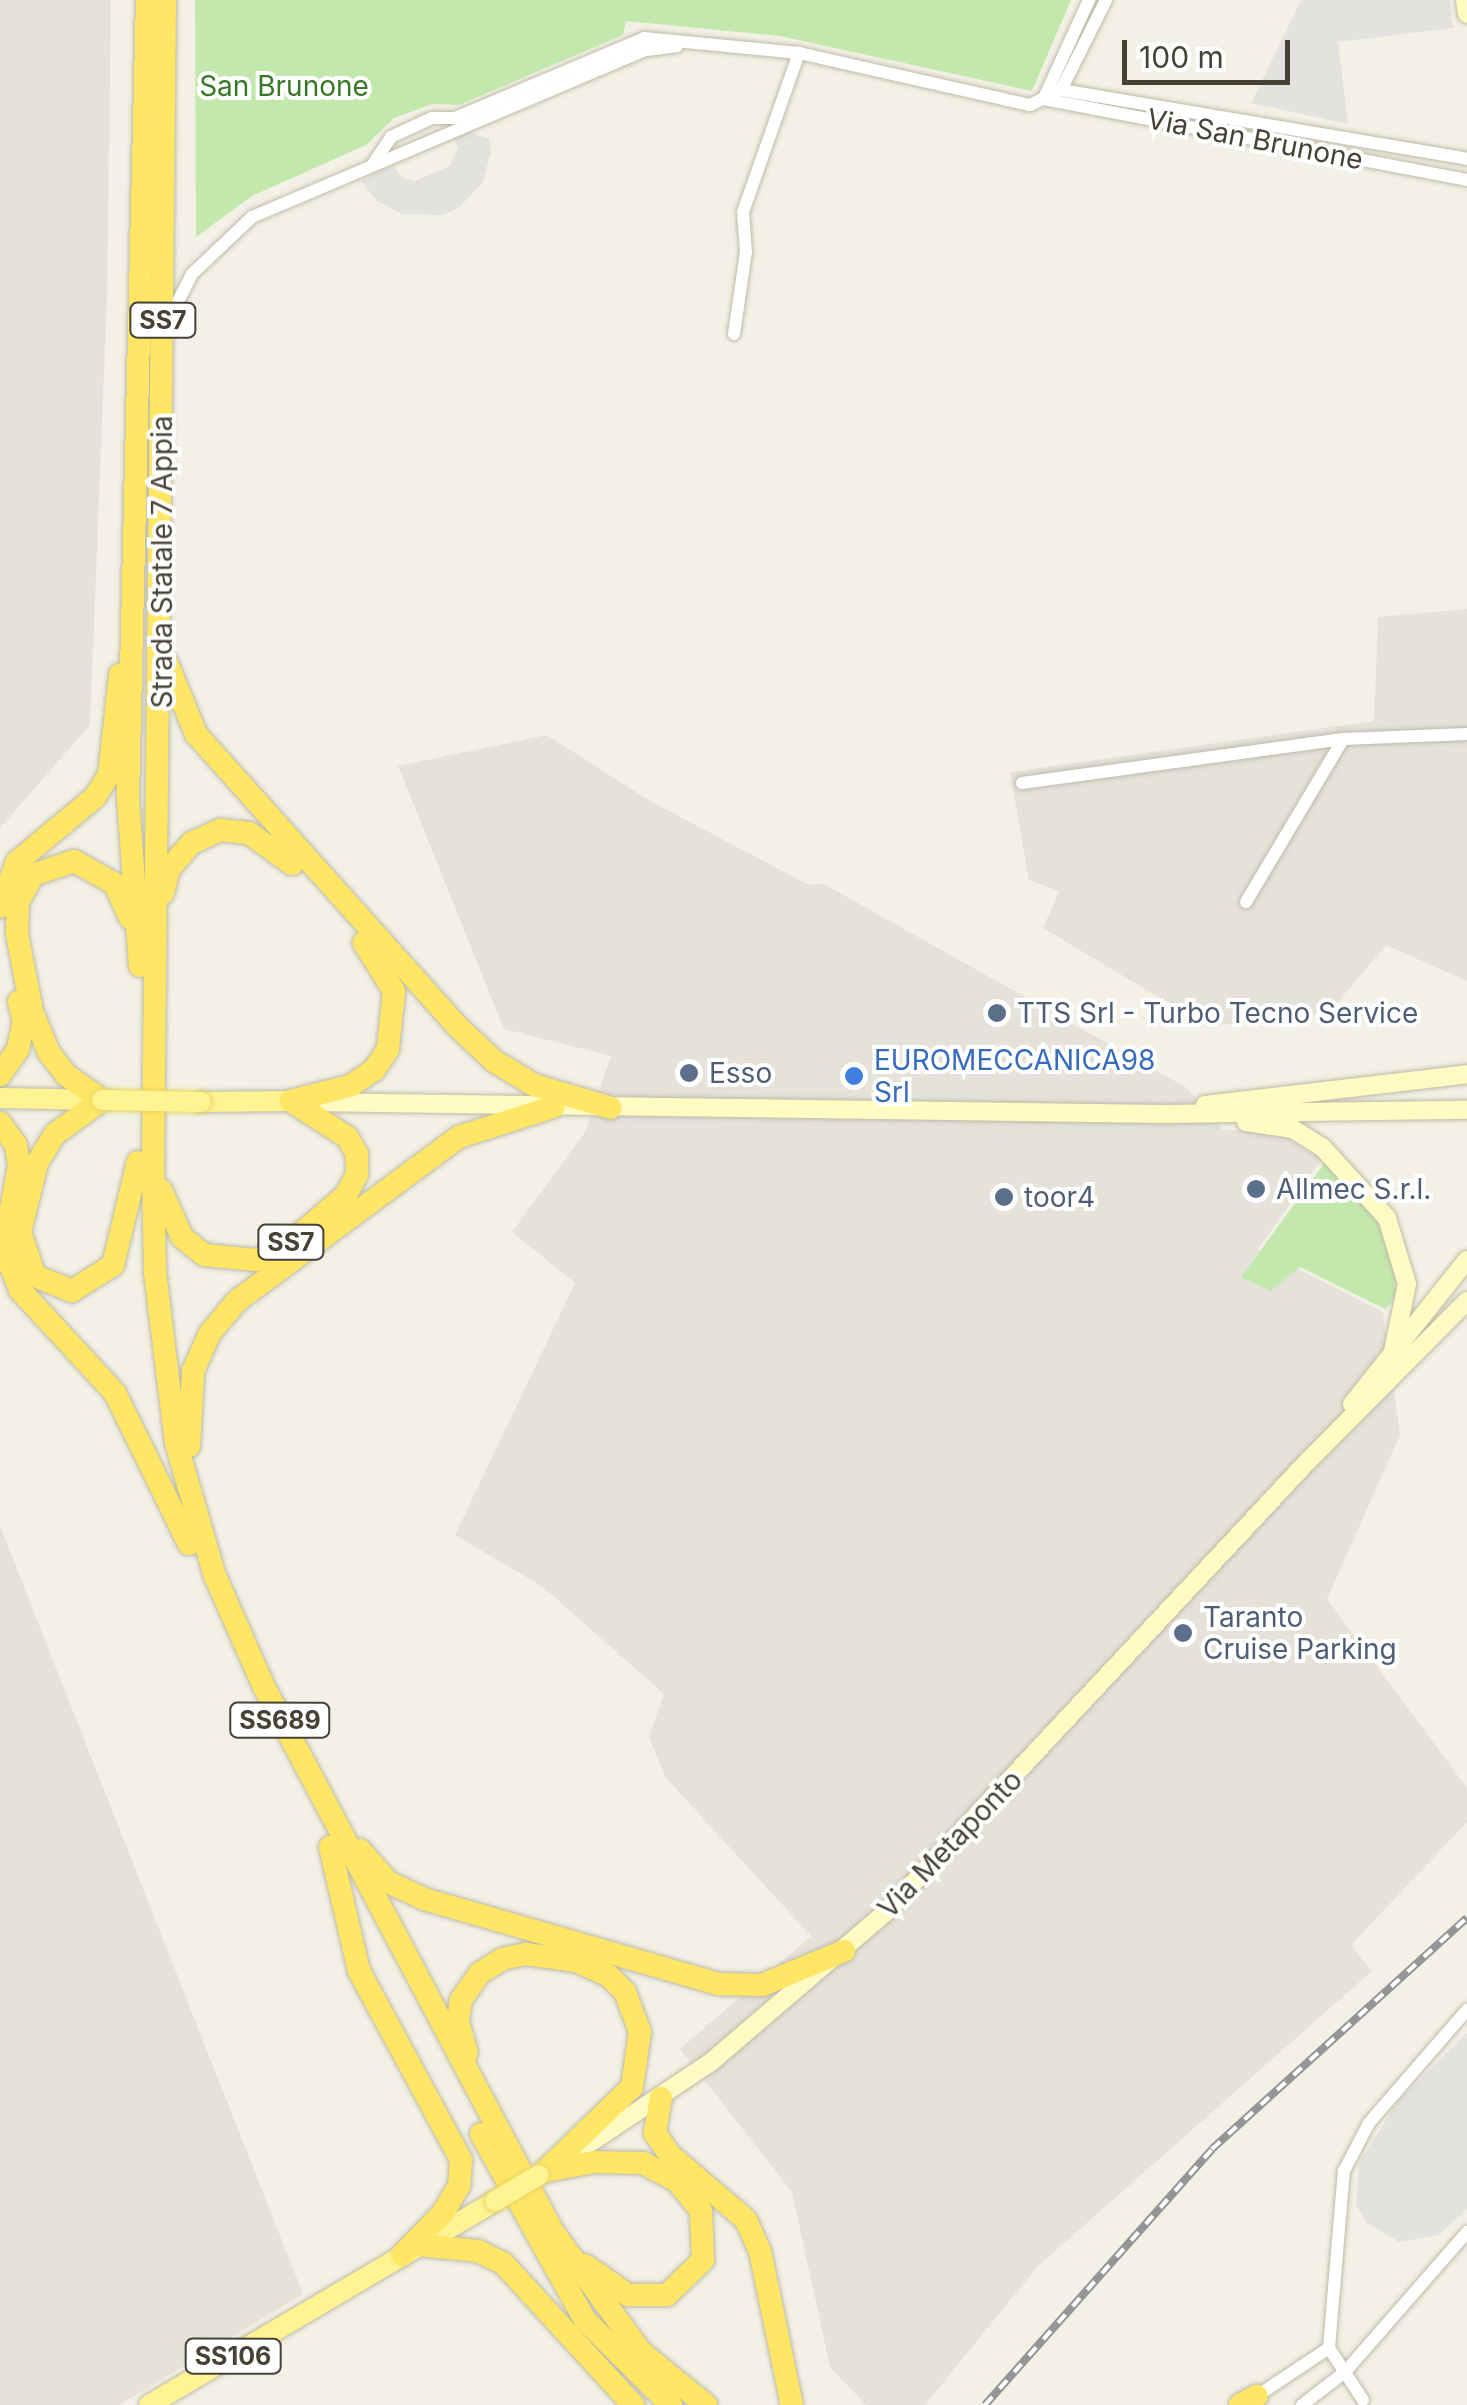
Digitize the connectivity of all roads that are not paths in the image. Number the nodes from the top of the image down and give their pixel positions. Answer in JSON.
{"nodes":[{"id":1,"x":147,"y":0,"type":"edge"},
{"id":2,"x":165,"y":0,"type":"edge"},
{"id":3,"x":1089,"y":0,"type":"edge"},
{"id":4,"x":1106,"y":0,"type":"edge"},
{"id":5,"x":1466,"y":0,"type":"edge"},
{"id":6,"x":1467,"y":14,"type":"edge"},
{"id":7,"x":799,"y":53,"type":"junction"},
{"id":8,"x":1062,"y":90,"type":"junction"},
{"id":9,"x":1044,"y":99,"type":"junction"},
{"id":10,"x":1467,"y":160,"type":"edge"},
{"id":11,"x":1467,"y":180,"type":"edge"},
{"id":12,"x":163,"y":332,"type":"junction"},
{"id":13,"x":734,"y":334,"type":"dead end"},
{"id":14,"x":138,"y":568,"type":"junction"},
{"id":15,"x":161,"y":639,"type":"junction"},
{"id":16,"x":1467,"y":734,"type":"edge"},
{"id":17,"x":1343,"y":740,"type":"junction"},
{"id":18,"x":1022,"y":783,"type":"dead end"},
{"id":19,"x":1246,"y":902,"type":"dead end"},
{"id":20,"x":0,"y":906,"type":"edge"},
{"id":21,"x":0,"y":916,"type":"edge"},
{"id":22,"x":155,"y":929,"type":"junction"},
{"id":23,"x":140,"y":954,"type":"junction"},
{"id":24,"x":1467,"y":1074,"type":"edge"},
{"id":25,"x":0,"y":1075,"type":"edge"},
{"id":26,"x":0,"y":1098,"type":"edge"},
{"id":27,"x":102,"y":1100,"type":"junction"},
{"id":28,"x":290,"y":1102,"type":"junction"},
{"id":29,"x":552,"y":1107,"type":"junction"},
{"id":30,"x":611,"y":1108,"type":"junction"},
{"id":31,"x":1467,"y":1110,"type":"edge"},
{"id":32,"x":1166,"y":1114,"type":"junction"},
{"id":33,"x":0,"y":1123,"type":"edge"},
{"id":34,"x":146,"y":1124,"type":"junction"},
{"id":35,"x":146,"y":1162,"type":"junction"},
{"id":36,"x":1467,"y":1260,"type":"edge"},
{"id":37,"x":1465,"y":1304,"type":"edge"},
{"id":38,"x":1393,"y":1351,"type":"junction"},
{"id":39,"x":1307,"y":1462,"type":"junction"},
{"id":40,"x":196,"y":1544,"type":"junction"},
{"id":41,"x":327,"y":1810,"type":"junction"},
{"id":42,"x":330,"y":1847,"type":"junction"},
{"id":43,"x":844,"y":1951,"type":"junction"},
{"id":44,"x":1467,"y":2010,"type":"edge"},
{"id":45,"x":661,"y":2098,"type":"junction"},
{"id":46,"x":493,"y":2123,"type":"junction"},
{"id":47,"x":542,"y":2173,"type":"junction"},
{"id":48,"x":553,"y":2232,"type":"junction"},
{"id":49,"x":1467,"y":2232,"type":"edge"},
{"id":50,"x":411,"y":2250,"type":"junction"},
{"id":51,"x":1329,"y":2348,"type":"junction"},
{"id":52,"x":1345,"y":2372,"type":"junction"},
{"id":53,"x":1363,"y":2400,"type":"dead end"},
{"id":54,"x":1249,"y":2401,"type":"edge"},
{"id":55,"x":150,"y":2405,"type":"edge"},
{"id":56,"x":634,"y":2405,"type":"edge"},
{"id":57,"x":671,"y":2405,"type":"edge"},
{"id":58,"x":706,"y":2405,"type":"edge"},
{"id":59,"x":792,"y":2405,"type":"edge"},
{"id":60,"x":1302,"y":2405,"type":"edge"}],
"edges":[{"from":1,"to":14,"type":"highway","name":"Strada Statale 7 Appia","number":"SS7"},
{"from":2,"to":12,"type":"highway","name":"Strada Statale 7 Appia","number":"SS7"},
{"from":3,"to":9,"type":"street"},
{"from":4,"to":8,"type":"street"},
{"from":5,"to":6,"type":"main road"},
{"from":7,"to":9,"type":"street","name":"Via San Brunone"},
{"from":7,"to":12,"type":"street","name":"Via San Brunone"},
{"from":7,"to":13,"type":"street"},
{"from":8,"to":9,"type":"street","name":"Via San Brunone"},
{"from":8,"to":10,"type":"street"},
{"from":9,"to":11,"type":"street","name":"Via San Brunone"},
{"from":12,"to":15,"type":"highway","name":"Strada Statale 7 Appia","number":"SS7"},
{"from":14,"to":20,"type":"highway"},
{"from":14,"to":23,"type":"highway","name":"Strada Statale 7 Appia","number":"SS7"},
{"from":15,"to":22,"type":"highway","name":"Strada Statale 7 Appia","number":"SS7"},
{"from":15,"to":30,"type":"highway"},
{"from":16,"to":17,"type":"street"},
{"from":17,"to":18,"type":"street"},
{"from":17,"to":19,"type":"street"},
{"from":21,"to":25,"type":"highway"},
{"from":22,"to":28,"type":"highway"},
{"from":22,"to":34,"type":"highway","name":"Strada Statale 7 Appia","number":"SS7"},
{"from":23,"to":27,"type":"highway"},
{"from":23,"to":34,"type":"highway","name":"Strada Statale 7 Appia","number":"SS7"},
{"from":24,"to":32,"type":"main road"},
{"from":26,"to":27,"type":"main road"},
{"from":27,"to":28,"type":"main road","bridge":true},
{"from":27,"to":35,"type":"highway"},
{"from":28,"to":29,"type":"main road"},
{"from":28,"to":35,"type":"highway","number":"SS7"},
{"from":29,"to":30,"type":"main road"},
{"from":29,"to":40,"type":"highway"},
{"from":30,"to":32,"type":"main road"},
{"from":31,"to":32,"type":"main road"},
{"from":32,"to":38,"type":"main road"},
{"from":33,"to":40,"type":"highway"},
{"from":34,"to":35,"type":"highway","number":"SS689"},
{"from":35,"to":40,"type":"highway","number":"SS689"},
{"from":36,"to":38,"type":"main road"},
{"from":37,"to":39,"type":"main road"},
{"from":38,"to":39,"type":"main road"},
{"from":39,"to":43,"type":"main road","name":"Via Metaponto"},
{"from":40,"to":41,"type":"highway","number":"SS689"},
{"from":40,"to":42,"type":"highway","number":"SS689"},
{"from":41,"to":43,"type":"highway"},
{"from":41,"to":46,"type":"highway","number":"SS689"},
{"from":42,"to":50,"type":"highway"},
{"from":42,"to":57,"type":"highway","number":"SS689"},
{"from":43,"to":45,"type":"main road","name":"Via Metaponto"},
{"from":44,"to":51,"type":"street"},
{"from":45,"to":47,"type":"main road","name":"Via Metaponto"},
{"from":45,"to":59,"type":"highway"},
{"from":46,"to":47,"type":"highway"},
{"from":46,"to":48,"type":"highway","number":"SS689"},
{"from":47,"to":48,"type":"highway"},
{"from":47,"to":50,"type":"main road","number":"SS106","bridge":true},
{"from":48,"to":58,"type":"highway","number":"SS689"},
{"from":49,"to":52,"type":"street"},
{"from":50,"to":55,"type":"main road","number":"SS106"},
{"from":50,"to":56,"type":"highway"},
{"from":51,"to":52,"type":"street"},
{"from":51,"to":54,"type":"street"},
{"from":52,"to":53,"type":"street"},
{"from":52,"to":60,"type":"street"}]}
